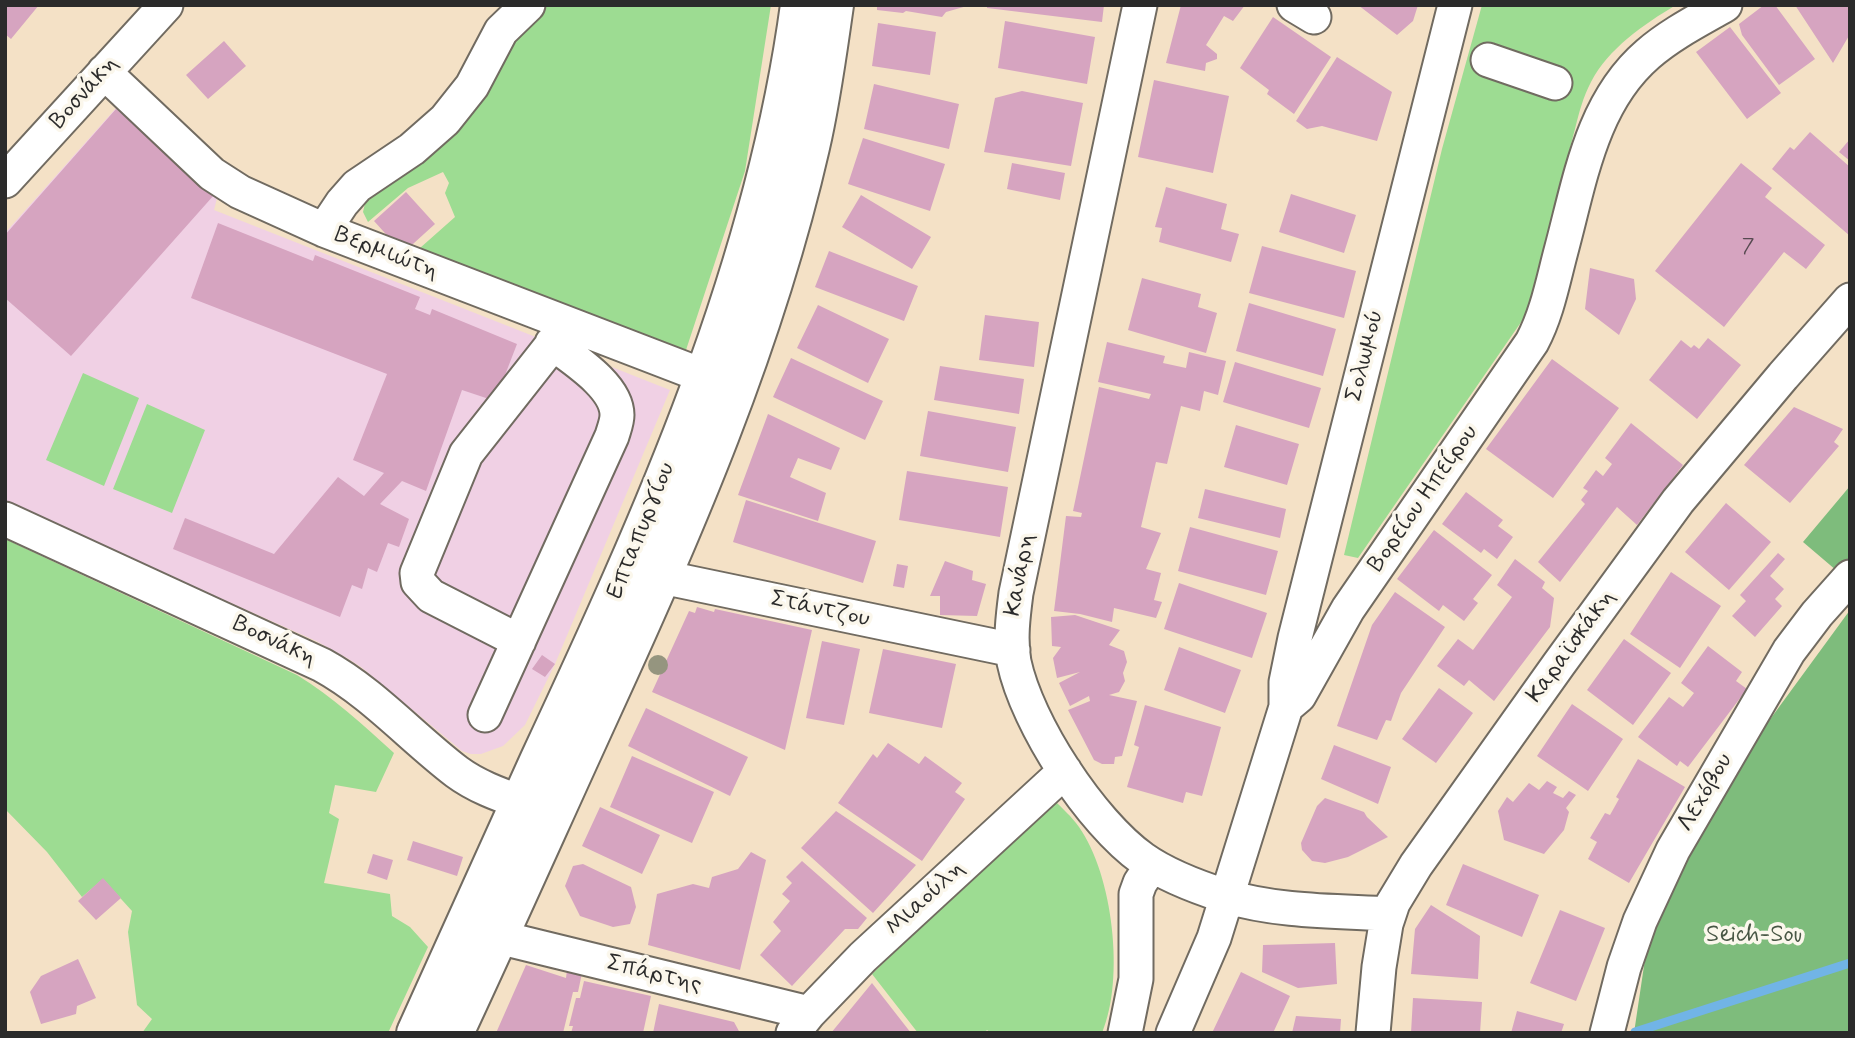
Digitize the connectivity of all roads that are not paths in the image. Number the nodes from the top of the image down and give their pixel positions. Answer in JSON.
{"nodes":[{"id":1,"x":528,"y":5,"type":"edge"},
{"id":2,"x":800,"y":5,"type":"edge"},
{"id":3,"x":834,"y":5,"type":"edge"},
{"id":4,"x":1140,"y":5,"type":"edge"},
{"id":5,"x":1455,"y":5,"type":"edge"},
{"id":6,"x":1725,"y":5,"type":"edge"},
{"id":7,"x":150,"y":11,"type":"edge"},
{"id":8,"x":1488,"y":60,"type":"dead end"},
{"id":9,"x":104,"y":72,"type":"junction"},
{"id":10,"x":1555,"y":83,"type":"dead end"},
{"id":11,"x":5,"y":181,"type":"edge"},
{"id":12,"x":324,"y":230,"type":"junction"},
{"id":13,"x":1850,"y":300,"type":"edge"},
{"id":14,"x":560,"y":333,"type":"junction"},
{"id":15,"x":704,"y":376,"type":"junction"},
{"id":16,"x":5,"y":519,"type":"edge"},
{"id":17,"x":645,"y":573,"type":"junction"},
{"id":18,"x":1850,"y":577,"type":"edge"},
{"id":19,"x":519,"y":641,"type":"junction"},
{"id":20,"x":1013,"y":650,"type":"junction"},
{"id":21,"x":1286,"y":707,"type":"junction"},
{"id":22,"x":485,"y":715,"type":"dead end"},
{"id":23,"x":1065,"y":771,"type":"junction"},
{"id":24,"x":520,"y":803,"type":"junction"},
{"id":25,"x":1152,"y":865,"type":"junction"},
{"id":26,"x":1227,"y":897,"type":"junction"},
{"id":27,"x":1389,"y":914,"type":"junction"},
{"id":28,"x":498,"y":937,"type":"junction"},
{"id":29,"x":801,"y":1023,"type":"edge"},
{"id":30,"x":416,"y":1033,"type":"edge"},
{"id":31,"x":454,"y":1033,"type":"edge"},
{"id":32,"x":1125,"y":1033,"type":"edge"},
{"id":33,"x":1173,"y":1033,"type":"edge"},
{"id":34,"x":1373,"y":1033,"type":"edge"},
{"id":35,"x":1607,"y":1033,"type":"edge"}],
"edges":[{"from":1,"to":12,"type":"street"},
{"from":2,"to":15,"type":"main road","name":"Επταπυργίου"},
{"from":3,"to":17,"type":"main road","name":"Επταπυργίου"},
{"from":4,"to":20,"type":"street","name":"Κανάρη"},
{"from":5,"to":21,"type":"street","name":"Σολωμού"},
{"from":6,"to":21,"type":"street","name":"Βορείου Ηπείρου"},
{"from":7,"to":9,"type":"street","name":"Βοσνάκη"},
{"from":8,"to":10,"type":"street"},
{"from":9,"to":11,"type":"street","name":"Βοσνάκη"},
{"from":9,"to":12,"type":"street","name":"Βερμιώτη"},
{"from":12,"to":14,"type":"street","name":"Βερμιώτη"},
{"from":13,"to":27,"type":"street","name":"Καραϊσκάκη"},
{"from":14,"to":15,"type":"street","name":"Βερμιώτη"},
{"from":14,"to":19,"type":"street"},
{"from":14,"to":19,"type":"street"},
{"from":15,"to":17,"type":"main road","name":"Επταπυργίου"},
{"from":16,"to":24,"type":"street","name":"Βοσνάκη"},
{"from":17,"to":20,"type":"street","name":"Στάντζου"},
{"from":17,"to":24,"type":"main road","name":"Επταπυργίου"},
{"from":17,"to":28,"type":"main road","name":"Επταπυργίου"},
{"from":18,"to":35,"type":"street","name":"Λεχόβου"},
{"from":19,"to":22,"type":"street"},
{"from":20,"to":23,"type":"street","name":"Κανάρη"},
{"from":21,"to":26,"type":"street","name":"Βορείου Ηπείρου"},
{"from":23,"to":25,"type":"street","name":"Κανάρη"},
{"from":23,"to":29,"type":"street","name":"Μιαούλη"},
{"from":24,"to":30,"type":"main road","name":"Επταπυργίου"},
{"from":25,"to":26,"type":"street","name":"Κανάρη"},
{"from":25,"to":32,"type":"street"},
{"from":26,"to":27,"type":"street","name":"Κανάρη"},
{"from":26,"to":33,"type":"street","name":"Βορείου Ηπείρου"},
{"from":27,"to":34,"type":"street","name":"Καραϊσκάκη"},
{"from":28,"to":29,"type":"street","name":"Σπάρτης"},
{"from":28,"to":31,"type":"main road","name":"Επταπυργίου"}]}
